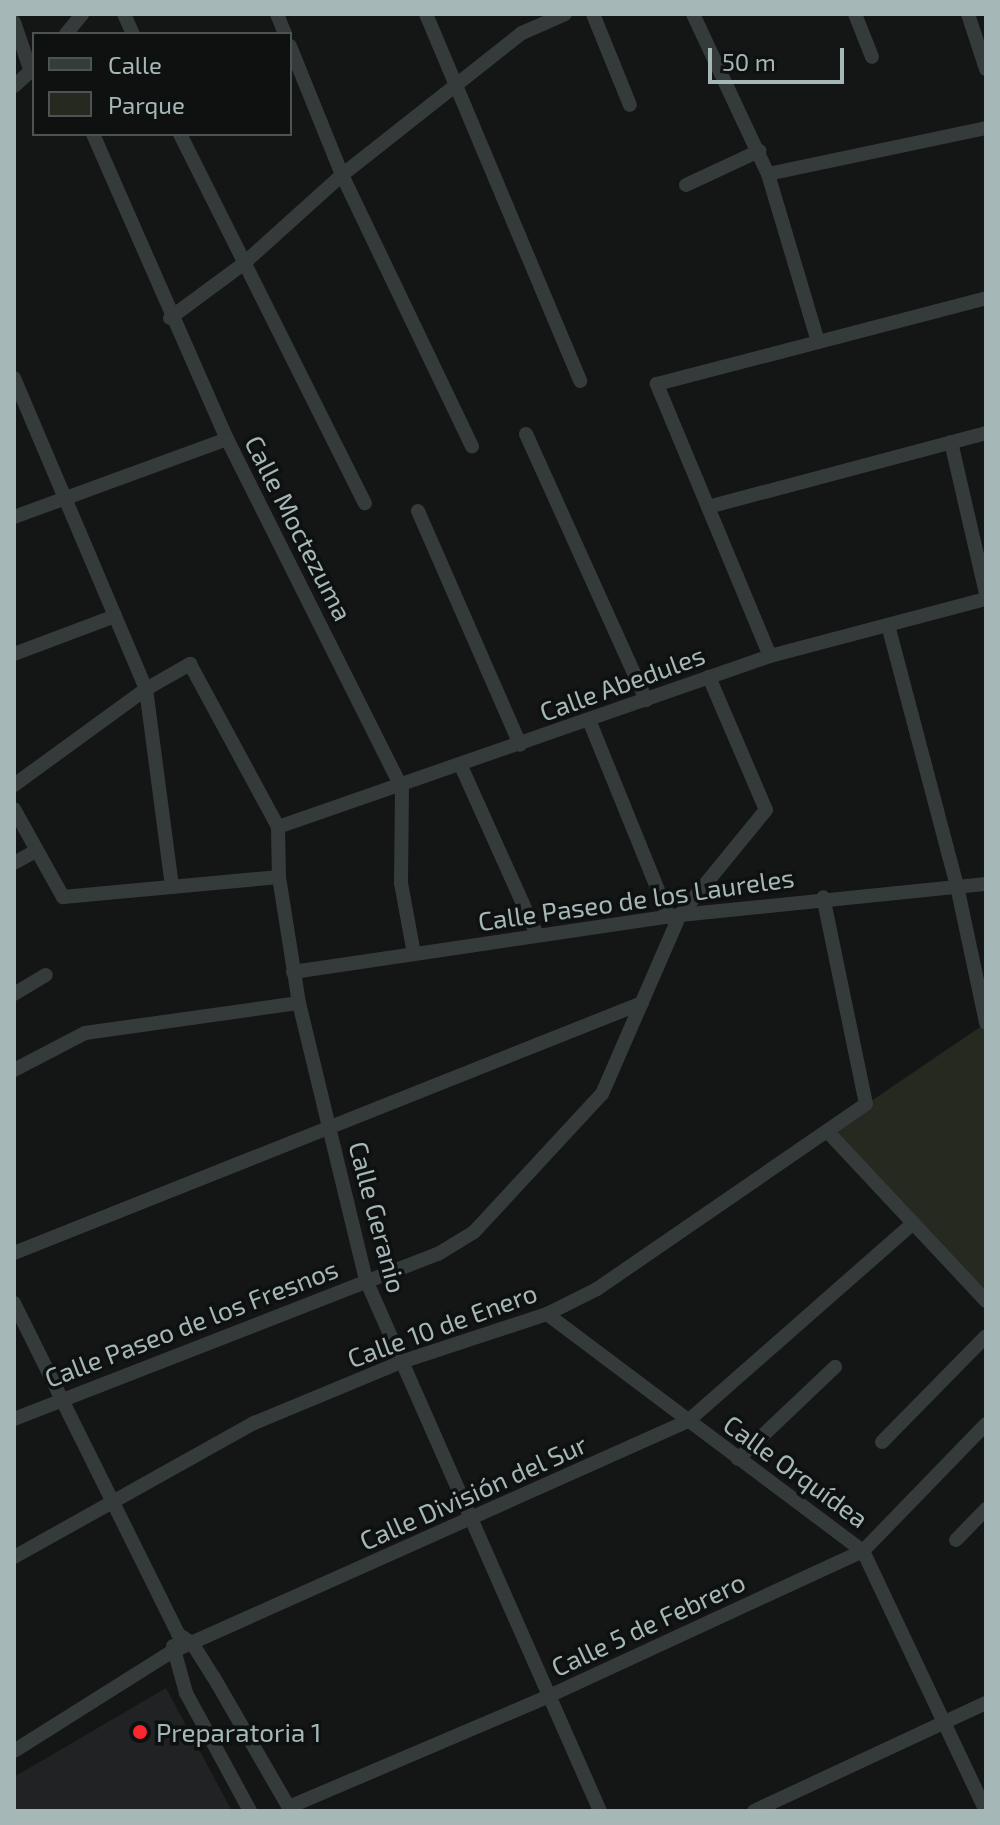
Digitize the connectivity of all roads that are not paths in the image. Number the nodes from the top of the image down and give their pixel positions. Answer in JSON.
{"nodes":[{"id":1,"x":82,"y":14,"type":"edge"},
{"id":2,"x":426,"y":14,"type":"edge"},
{"id":3,"x":561,"y":14,"type":"edge"},
{"id":4,"x":593,"y":14,"type":"edge"},
{"id":5,"x":693,"y":14,"type":"edge"},
{"id":6,"x":855,"y":14,"type":"edge"},
{"id":7,"x":968,"y":14,"type":"edge"},
{"id":8,"x":14,"y":22,"type":"edge"},
{"id":9,"x":68,"y":32,"type":"edge"},
{"id":10,"x":292,"y":51,"type":"edge"},
{"id":11,"x":872,"y":57,"type":"dead end"},
{"id":12,"x":986,"y":69,"type":"edge"},
{"id":13,"x":32,"y":70,"type":"edge"},
{"id":14,"x":14,"y":86,"type":"edge"},
{"id":15,"x":452,"y":88,"type":"junction"},
{"id":16,"x":630,"y":105,"type":"dead end"},
{"id":17,"x":986,"y":128,"type":"edge"},
{"id":18,"x":94,"y":136,"type":"edge"},
{"id":19,"x":181,"y":136,"type":"edge"},
{"id":20,"x":759,"y":151,"type":"junction"},
{"id":21,"x":768,"y":174,"type":"junction"},
{"id":22,"x":342,"y":175,"type":"junction"},
{"id":23,"x":686,"y":185,"type":"dead end"},
{"id":24,"x":242,"y":265,"type":"junction"},
{"id":25,"x":986,"y":298,"type":"edge"},
{"id":26,"x":170,"y":318,"type":"junction"},
{"id":27,"x":818,"y":342,"type":"junction"},
{"id":28,"x":14,"y":378,"type":"edge"},
{"id":29,"x":580,"y":381,"type":"dead end"},
{"id":30,"x":986,"y":433,"type":"edge"},
{"id":31,"x":526,"y":434,"type":"dead end"},
{"id":32,"x":227,"y":439,"type":"junction"},
{"id":33,"x":951,"y":442,"type":"junction"},
{"id":34,"x":472,"y":446,"type":"dead end"},
{"id":35,"x":65,"y":499,"type":"junction"},
{"id":36,"x":365,"y":503,"type":"dead end"},
{"id":37,"x":708,"y":507,"type":"junction"},
{"id":38,"x":418,"y":511,"type":"dead end"},
{"id":39,"x":14,"y":517,"type":"edge"},
{"id":40,"x":986,"y":596,"type":"edge"},
{"id":41,"x":115,"y":616,"type":"junction"},
{"id":42,"x":888,"y":625,"type":"junction"},
{"id":43,"x":14,"y":654,"type":"edge"},
{"id":44,"x":770,"y":656,"type":"junction"},
{"id":45,"x":709,"y":677,"type":"junction"},
{"id":46,"x":146,"y":689,"type":"junction"},
{"id":47,"x":646,"y":700,"type":"junction"},
{"id":48,"x":589,"y":720,"type":"junction"},
{"id":49,"x":520,"y":745,"type":"junction"},
{"id":50,"x":461,"y":766,"type":"junction"},
{"id":51,"x":14,"y":785,"type":"edge"},
{"id":52,"x":402,"y":788,"type":"junction"},
{"id":53,"x":14,"y":809,"type":"edge"},
{"id":54,"x":278,"y":827,"type":"junction"},
{"id":55,"x":36,"y":851,"type":"junction"},
{"id":56,"x":14,"y":863,"type":"edge"},
{"id":57,"x":279,"y":877,"type":"junction"},
{"id":58,"x":986,"y":884,"type":"edge"},
{"id":59,"x":957,"y":886,"type":"junction"},
{"id":60,"x":172,"y":887,"type":"junction"},
{"id":61,"x":823,"y":897,"type":"junction"},
{"id":62,"x":674,"y":916,"type":"junction"},
{"id":63,"x":537,"y":935,"type":"junction"},
{"id":64,"x":414,"y":954,"type":"junction"},
{"id":65,"x":293,"y":972,"type":"junction"},
{"id":66,"x":46,"y":975,"type":"dead end"},
{"id":67,"x":14,"y":994,"type":"edge"},
{"id":68,"x":299,"y":1003,"type":"junction"},
{"id":69,"x":642,"y":1003,"type":"junction"},
{"id":70,"x":984,"y":1023,"type":"edge"},
{"id":71,"x":14,"y":1070,"type":"edge"},
{"id":72,"x":329,"y":1128,"type":"junction"},
{"id":73,"x":827,"y":1131,"type":"junction"},
{"id":74,"x":913,"y":1223,"type":"junction"},
{"id":75,"x":14,"y":1253,"type":"edge"},
{"id":76,"x":366,"y":1280,"type":"junction"},
{"id":77,"x":986,"y":1301,"type":"edge"},
{"id":78,"x":14,"y":1303,"type":"edge"},
{"id":79,"x":547,"y":1314,"type":"junction"},
{"id":80,"x":986,"y":1336,"type":"edge"},
{"id":81,"x":401,"y":1362,"type":"junction"},
{"id":82,"x":835,"y":1367,"type":"dead end"},
{"id":83,"x":62,"y":1398,"type":"junction"},
{"id":84,"x":14,"y":1419,"type":"edge"},
{"id":85,"x":688,"y":1421,"type":"junction"},
{"id":86,"x":986,"y":1424,"type":"edge"},
{"id":87,"x":882,"y":1442,"type":"dead end"},
{"id":88,"x":738,"y":1459,"type":"junction"},
{"id":89,"x":109,"y":1500,"type":"junction"},
{"id":90,"x":986,"y":1509,"type":"edge"},
{"id":91,"x":471,"y":1521,"type":"junction"},
{"id":92,"x":956,"y":1540,"type":"dead end"},
{"id":93,"x":863,"y":1551,"type":"junction"},
{"id":94,"x":14,"y":1557,"type":"edge"},
{"id":95,"x":178,"y":1634,"type":"junction"},
{"id":96,"x":192,"y":1643,"type":"junction"},
{"id":97,"x":171,"y":1652,"type":"junction"},
{"id":98,"x":549,"y":1696,"type":"junction"},
{"id":99,"x":986,"y":1703,"type":"edge"},
{"id":100,"x":944,"y":1722,"type":"junction"},
{"id":101,"x":14,"y":1751,"type":"edge"},
{"id":102,"x":981,"y":1789,"type":"edge"},
{"id":103,"x":290,"y":1809,"type":"edge"},
{"id":104,"x":250,"y":1811,"type":"edge"},
{"id":105,"x":600,"y":1811,"type":"edge"},
{"id":106,"x":754,"y":1811,"type":"edge"},
{"id":107,"x":986,"y":1811,"type":"edge"}],
"edges":[{"from":1,"to":9,"type":"street"},
{"from":2,"to":15,"type":"street"},
{"from":3,"to":15,"type":"street"},
{"from":4,"to":16,"type":"street"},
{"from":5,"to":20,"type":"street"},
{"from":6,"to":11,"type":"street"},
{"from":7,"to":12,"type":"street"},
{"from":8,"to":13,"type":"street"},
{"from":10,"to":22,"type":"street"},
{"from":13,"to":14,"type":"street"},
{"from":15,"to":22,"type":"street"},
{"from":15,"to":29,"type":"street"},
{"from":17,"to":21,"type":"street"},
{"from":18,"to":26,"type":"street","name":"Calle Moctezuma"},
{"from":19,"to":24,"type":"street"},
{"from":20,"to":21,"type":"street"},
{"from":20,"to":23,"type":"street"},
{"from":21,"to":27,"type":"street"},
{"from":22,"to":24,"type":"street"},
{"from":22,"to":34,"type":"street"},
{"from":24,"to":26,"type":"street"},
{"from":24,"to":36,"type":"street"},
{"from":25,"to":27,"type":"street"},
{"from":26,"to":32,"type":"street","name":"Calle Moctezuma"},
{"from":27,"to":37,"type":"street"},
{"from":28,"to":35,"type":"street"},
{"from":30,"to":33,"type":"street"},
{"from":31,"to":47,"type":"street"},
{"from":32,"to":35,"type":"street"},
{"from":32,"to":52,"type":"street","name":"Calle Moctezuma"},
{"from":33,"to":37,"type":"street"},
{"from":33,"to":40,"type":"street"},
{"from":35,"to":39,"type":"street"},
{"from":35,"to":41,"type":"street"},
{"from":37,"to":44,"type":"street"},
{"from":38,"to":49,"type":"street"},
{"from":40,"to":42,"type":"street","name":"Calle Abedules"},
{"from":41,"to":43,"type":"street"},
{"from":41,"to":46,"type":"street"},
{"from":42,"to":44,"type":"street","name":"Calle Abedules"},
{"from":42,"to":59,"type":"street"},
{"from":44,"to":45,"type":"street","name":"Calle Abedules"},
{"from":45,"to":47,"type":"street","name":"Calle Abedules"},
{"from":45,"to":62,"type":"street","name":"Calle Paseo de los Fresnos"},
{"from":46,"to":51,"type":"street"},
{"from":46,"to":54,"type":"street","name":"Calle Geranio"},
{"from":46,"to":60,"type":"street"},
{"from":47,"to":48,"type":"street","name":"Calle Abedules"},
{"from":48,"to":49,"type":"street","name":"Calle Abedules"},
{"from":48,"to":62,"type":"street"},
{"from":49,"to":50,"type":"street","name":"Calle Abedules"},
{"from":50,"to":52,"type":"street","name":"Calle Abedules"},
{"from":50,"to":63,"type":"street"},
{"from":52,"to":54,"type":"street","name":"Calle Abedules"},
{"from":52,"to":64,"type":"street","name":"Calle Moctezuma"},
{"from":53,"to":55,"type":"street"},
{"from":54,"to":57,"type":"street","name":"Calle Geranio"},
{"from":55,"to":56,"type":"street"},
{"from":55,"to":60,"type":"street"},
{"from":57,"to":60,"type":"street"},
{"from":57,"to":65,"type":"street","name":"Calle Geranio"},
{"from":58,"to":59,"type":"street","name":"Calle Paseo de los Laureles"},
{"from":59,"to":61,"type":"street","name":"Calle Paseo de los Laureles"},
{"from":59,"to":70,"type":"street"},
{"from":61,"to":62,"type":"street","name":"Calle Paseo de los Laureles"},
{"from":61,"to":73,"type":"street","name":"Calle 10 de Enero"},
{"from":62,"to":63,"type":"street","name":"Calle Paseo de los Laureles"},
{"from":62,"to":69,"type":"street","name":"Calle Paseo de los Fresnos"},
{"from":63,"to":64,"type":"street","name":"Calle Paseo de los Laureles"},
{"from":64,"to":65,"type":"street","name":"Calle Paseo de los Laureles"},
{"from":65,"to":68,"type":"street","name":"Calle Geranio"},
{"from":66,"to":67,"type":"street"},
{"from":68,"to":71,"type":"street"},
{"from":68,"to":72,"type":"street","name":"Calle Geranio"},
{"from":69,"to":72,"type":"street"},
{"from":69,"to":76,"type":"street","name":"Calle Paseo de los Fresnos"},
{"from":72,"to":75,"type":"street"},
{"from":72,"to":76,"type":"street","name":"Calle Geranio"},
{"from":73,"to":74,"type":"street"},
{"from":73,"to":79,"type":"street","name":"Calle 10 de Enero"},
{"from":74,"to":77,"type":"street"},
{"from":74,"to":85,"type":"street","name":"Calle División del Sur"},
{"from":76,"to":81,"type":"street","name":"Calle Geranio"},
{"from":76,"to":83,"type":"street","name":"Calle Paseo de los Fresnos"},
{"from":78,"to":83,"type":"street"},
{"from":79,"to":81,"type":"street","name":"Calle 10 de Enero"},
{"from":79,"to":85,"type":"street","name":"Calle Orquídea"},
{"from":80,"to":87,"type":"street"},
{"from":81,"to":89,"type":"street","name":"Calle 10 de Enero"},
{"from":81,"to":91,"type":"street","name":"Calle Geranio"},
{"from":82,"to":88,"type":"street"},
{"from":83,"to":84,"type":"street","name":"Calle Paseo de los Fresnos"},
{"from":83,"to":89,"type":"street"},
{"from":85,"to":88,"type":"street","name":"Calle Orquídea"},
{"from":85,"to":91,"type":"street","name":"Calle División del Sur"},
{"from":86,"to":93,"type":"street","name":"Calle 5 de Febrero"},
{"from":88,"to":93,"type":"street","name":"Calle Orquídea"},
{"from":89,"to":94,"type":"street","name":"Calle 10 de Enero"},
{"from":89,"to":95,"type":"street"},
{"from":90,"to":92,"type":"street"},
{"from":91,"to":96,"type":"street","name":"Calle División del Sur"},
{"from":91,"to":98,"type":"street","name":"Calle Geranio"},
{"from":93,"to":98,"type":"street","name":"Calle 5 de Febrero"},
{"from":93,"to":100,"type":"street","name":"Calle Orquídea"},
{"from":95,"to":96,"type":"street"},
{"from":95,"to":97,"type":"street"},
{"from":96,"to":97,"type":"street","name":"Calle División del Sur"},
{"from":96,"to":103,"type":"street"},
{"from":97,"to":101,"type":"street","name":"Calle División del Sur"},
{"from":97,"to":104,"type":"street"},
{"from":98,"to":103,"type":"street","name":"Calle 5 de Febrero"},
{"from":98,"to":105,"type":"street","name":"Calle Geranio"},
{"from":99,"to":100,"type":"street"},
{"from":100,"to":102,"type":"street","name":"Calle Orquídea"},
{"from":100,"to":106,"type":"street"},
{"from":102,"to":107,"type":"street","name":"Calle Orquídea"}]}
